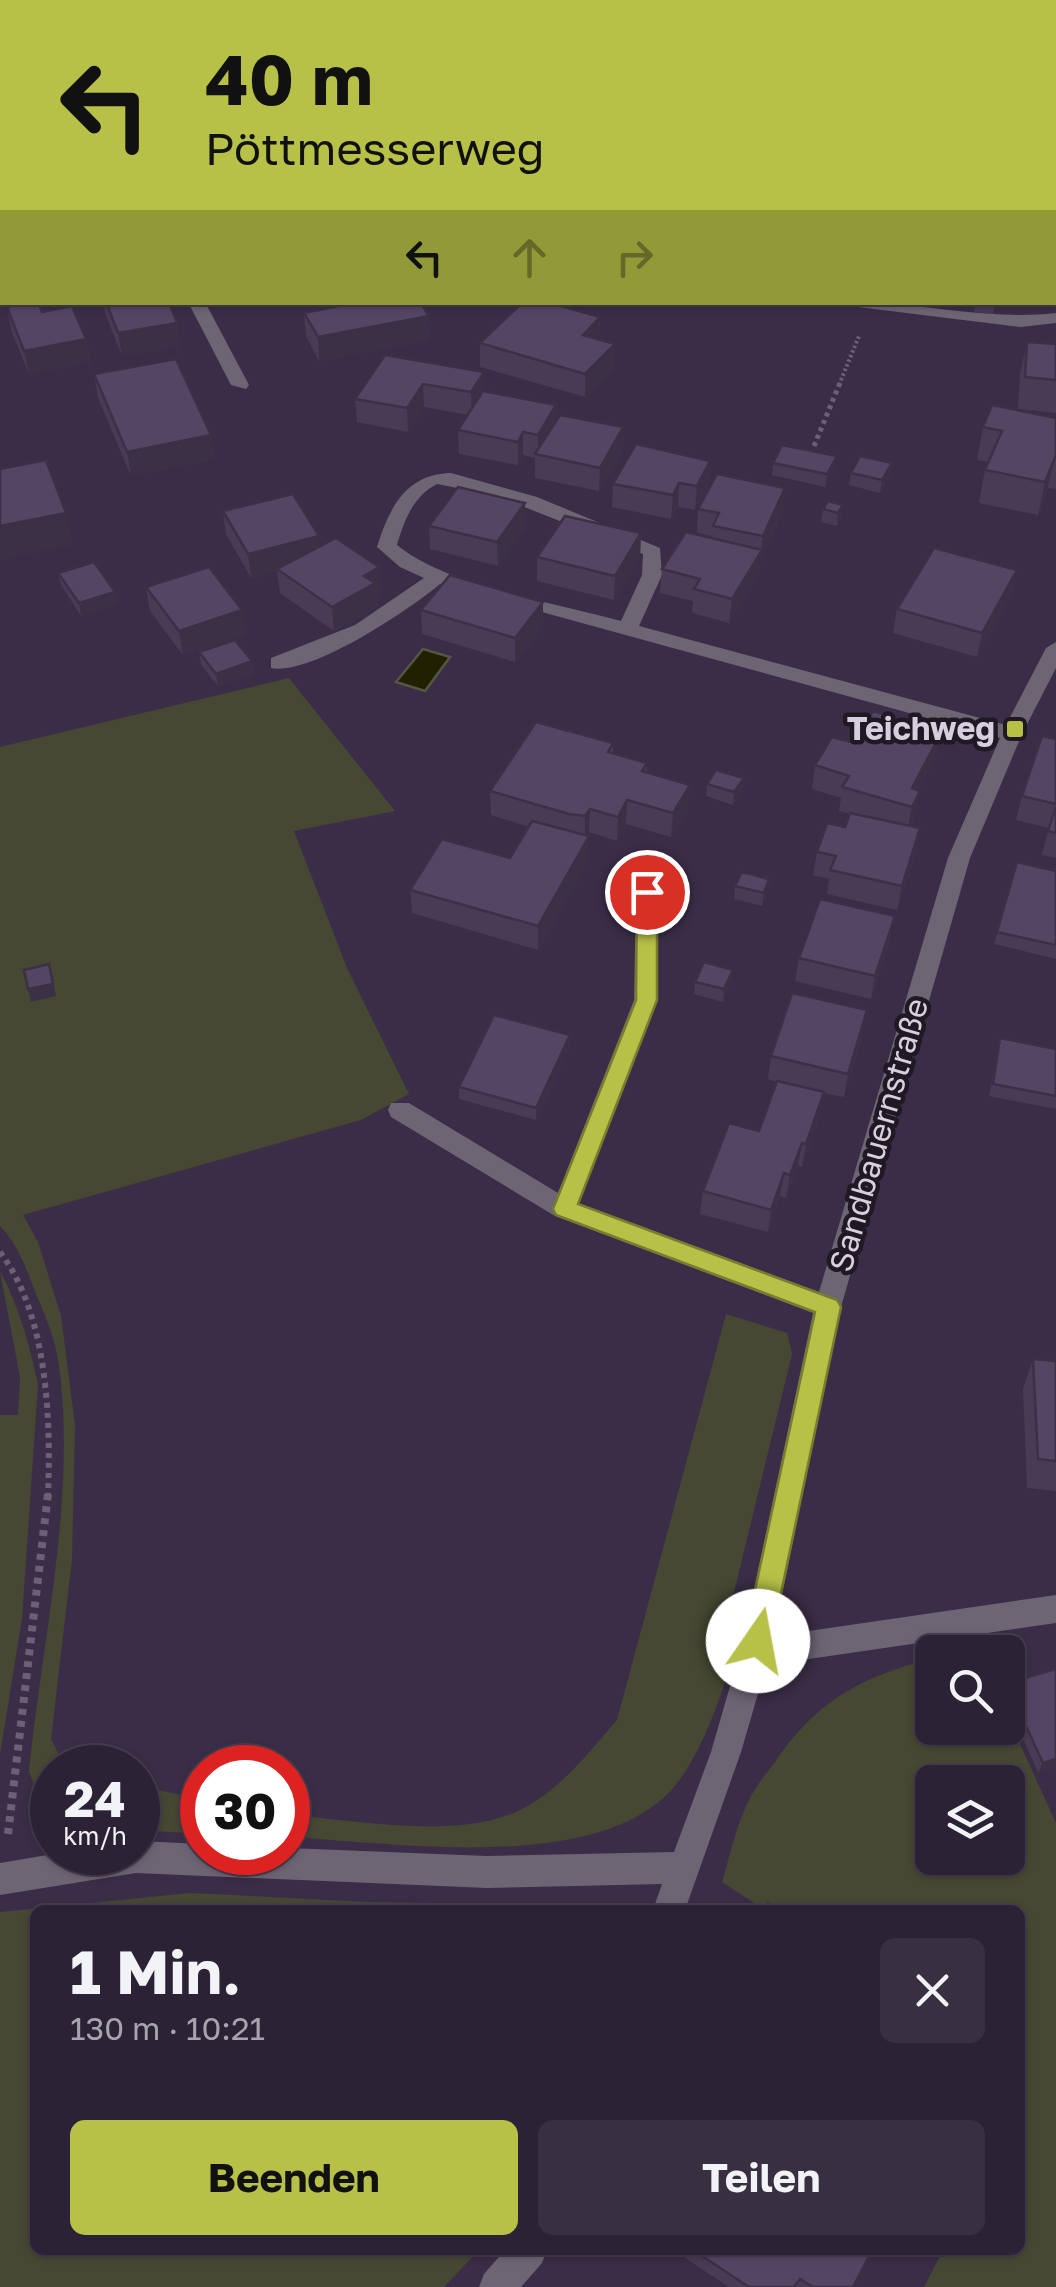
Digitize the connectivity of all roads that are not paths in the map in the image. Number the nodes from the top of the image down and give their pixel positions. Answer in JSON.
{"nodes":[{"id":1,"x":198,"y":305,"type":"edge"},
{"id":2,"x":874,"y":305,"type":"edge"},
{"id":3,"x":1056,"y":317,"type":"edge"},
{"id":4,"x":240,"y":386,"type":"dead end"},
{"id":5,"x":437,"y":577,"type":"junction"},
{"id":6,"x":629,"y":626,"type":"junction"},
{"id":7,"x":1056,"y":648,"type":"edge"},
{"id":8,"x":278,"y":663,"type":"dead end"},
{"id":9,"x":1012,"y":734,"type":"junction"},
{"id":10,"x":647,"y":892,"type":"dead end"},
{"id":11,"x":400,"y":1110,"type":"dead end"},
{"id":12,"x":564,"y":1209,"type":"junction"},
{"id":13,"x":828,"y":1307,"type":"junction"},
{"id":14,"x":1056,"y":1608,"type":"edge"},
{"id":15,"x":758,"y":1641,"type":"junction"},
{"id":16,"x":684,"y":1868,"type":"junction"},
{"id":17,"x":2,"y":1878,"type":"edge"},
{"id":18,"x":670,"y":1905,"type":"edge"},
{"id":19,"x":525,"y":2255,"type":"edge"},
{"id":20,"x":496,"y":2287,"type":"edge"}],
"edges":[{"from":1,"to":4,"type":"street"},
{"from":2,"to":3,"type":"street"},
{"from":5,"to":6,"type":"street"},
{"from":5,"to":6,"type":"street"},
{"from":5,"to":8,"type":"street"},
{"from":6,"to":9,"type":"street"},
{"from":7,"to":9,"type":"street","name":"Sandbauernstraße"},
{"from":9,"to":13,"type":"street","name":"Sandbauernstraße"},
{"from":10,"to":12,"type":"street"},
{"from":11,"to":12,"type":"street"},
{"from":12,"to":13,"type":"street"},
{"from":13,"to":15,"type":"street","name":"Sandbauernstraße"},
{"from":14,"to":15,"type":"street"},
{"from":15,"to":16,"type":"street","name":"Sandbauernstraße"},
{"from":16,"to":17,"type":"street"},
{"from":16,"to":18,"type":"street","name":"Sandbauernstraße"},
{"from":19,"to":20,"type":"street"}]}
